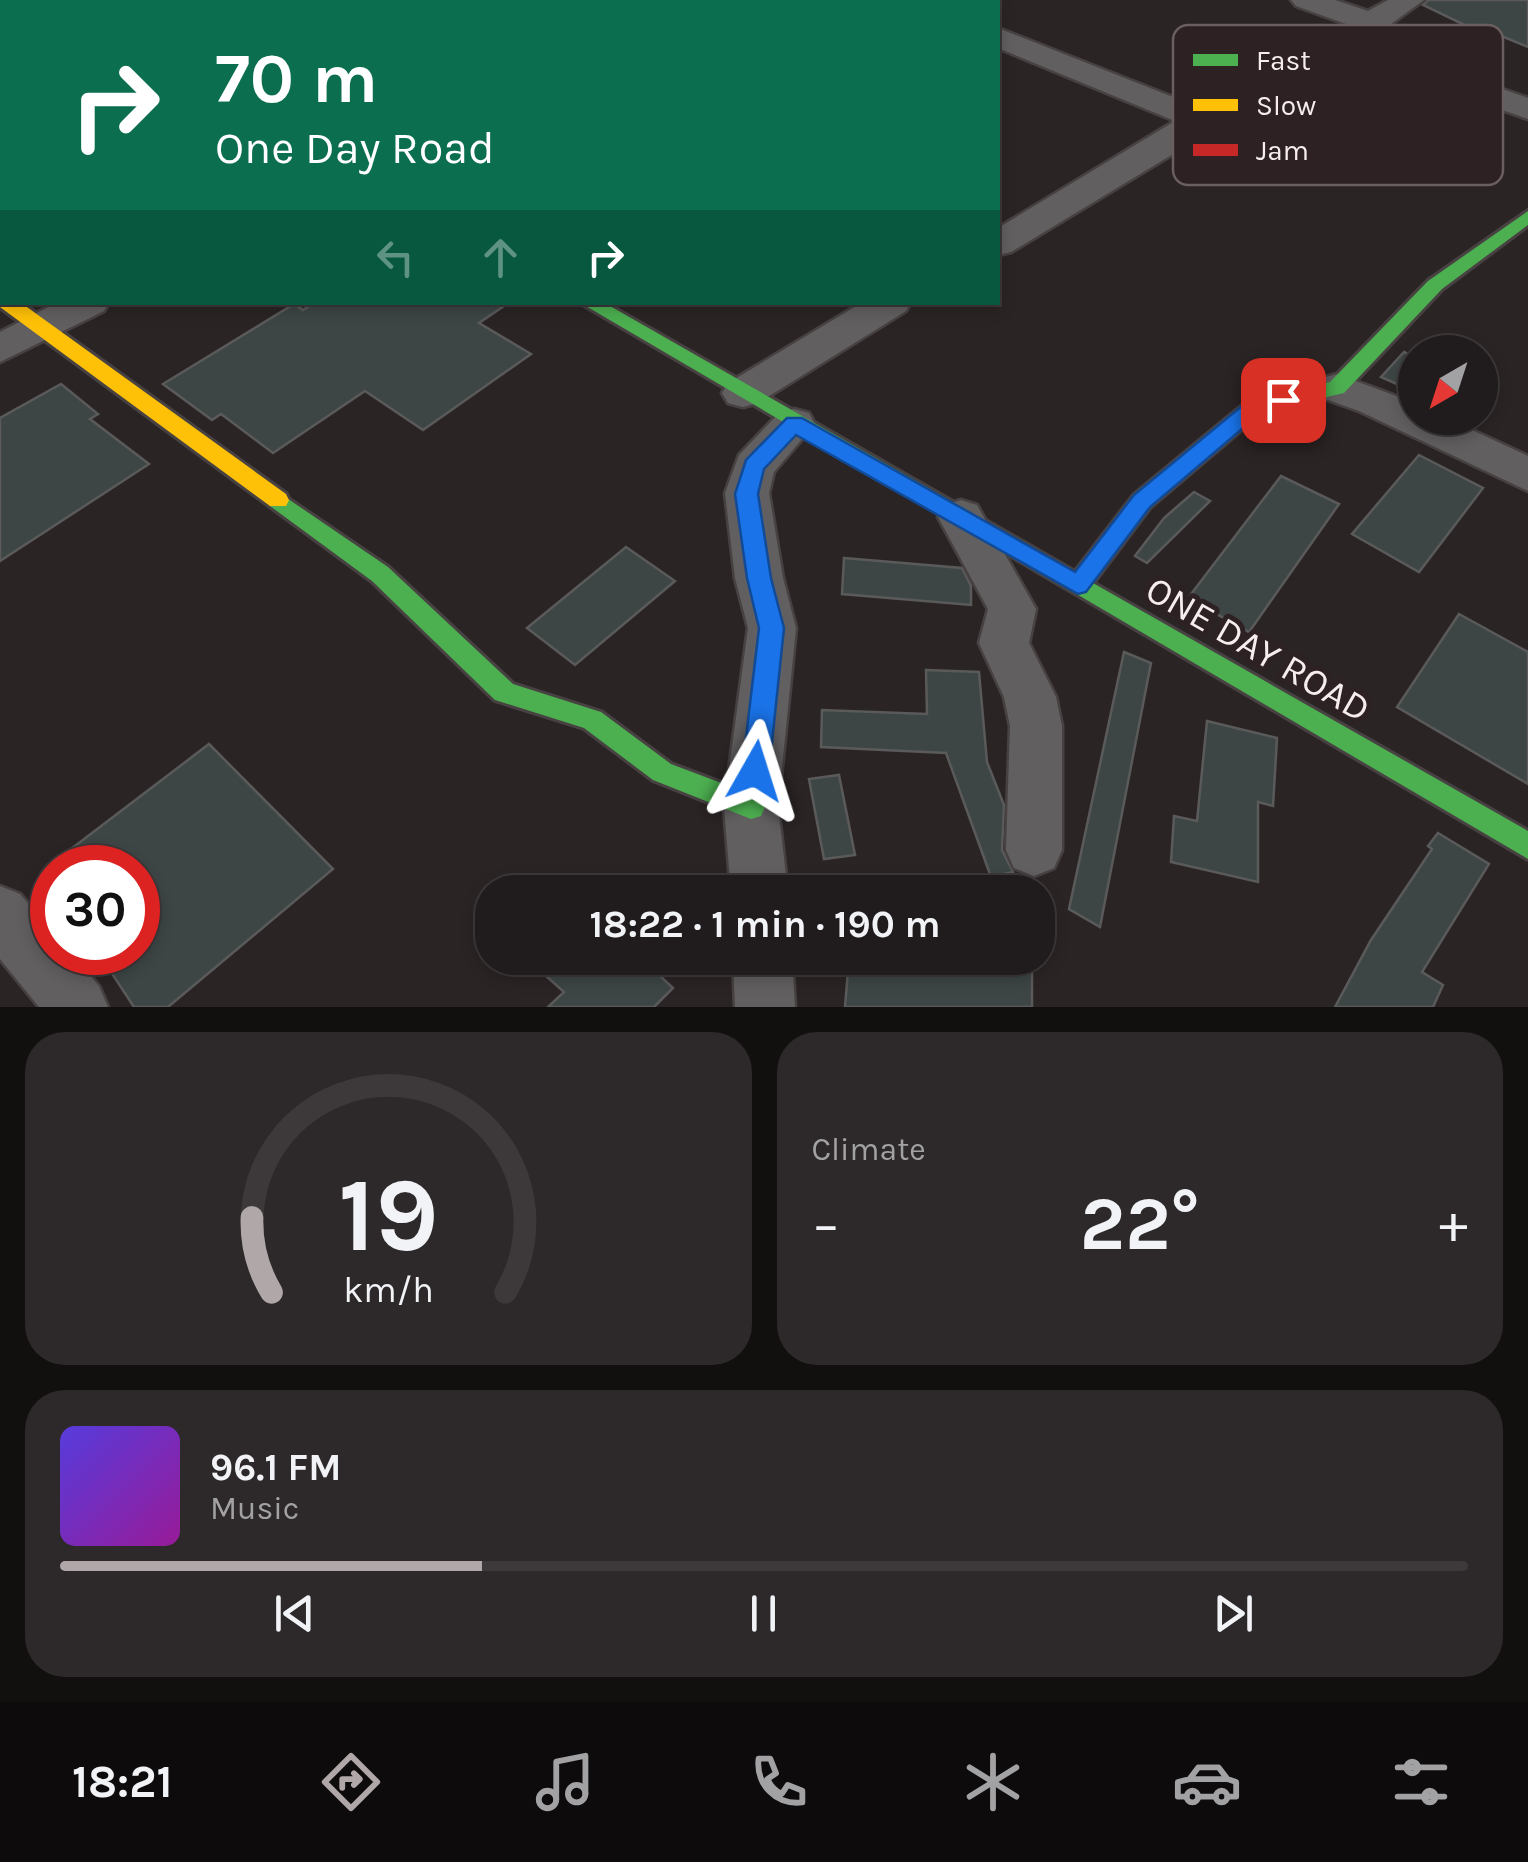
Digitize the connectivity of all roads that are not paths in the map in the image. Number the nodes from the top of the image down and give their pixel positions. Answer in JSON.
{"nodes":[{"id":1,"x":1306,"y":0,"type":"edge"},
{"id":2,"x":1408,"y":0,"type":"edge"},
{"id":3,"x":1373,"y":23,"type":"junction"},
{"id":4,"x":1369,"y":25,"type":"edge"},
{"id":5,"x":1000,"y":39,"type":"edge"},
{"id":6,"x":1503,"y":100,"type":"edge"},
{"id":7,"x":1173,"y":109,"type":"edge"},
{"id":8,"x":1528,"y":109,"type":"edge"},
{"id":9,"x":1173,"y":136,"type":"edge"},
{"id":10,"x":1521,"y":227,"type":"edge"},
{"id":11,"x":1003,"y":236,"type":"edge"},
{"id":12,"x":9,"y":305,"type":"edge"},
{"id":13,"x":84,"y":305,"type":"edge"},
{"id":14,"x":593,"y":305,"type":"edge"},
{"id":15,"x":887,"y":305,"type":"edge"},
{"id":16,"x":38,"y":329,"type":"junction"},
{"id":17,"x":0,"y":349,"type":"edge"},
{"id":18,"x":1337,"y":388,"type":"junction"},
{"id":19,"x":743,"y":393,"type":"junction"},
{"id":20,"x":794,"y":424,"type":"junction"},
{"id":21,"x":1528,"y":475,"type":"edge"},
{"id":22,"x":961,"y":517,"type":"junction"},
{"id":23,"x":1078,"y":585,"type":"junction"},
{"id":24,"x":751,"y":807,"type":"junction"},
{"id":25,"x":1528,"y":846,"type":"edge"},
{"id":26,"x":1034,"y":850,"type":"dead end"},
{"id":27,"x":757,"y":875,"type":"edge"},
{"id":28,"x":0,"y":914,"type":"edge"},
{"id":29,"x":763,"y":975,"type":"edge"},
{"id":30,"x":78,"y":1007,"type":"edge"},
{"id":31,"x":765,"y":1007,"type":"edge"}],
"edges":[{"from":1,"to":3,"type":"street"},
{"from":2,"to":3,"type":"street"},
{"from":3,"to":4,"type":"street"},
{"from":5,"to":7,"type":"street"},
{"from":6,"to":8,"type":"street"},
{"from":9,"to":11,"type":"street"},
{"from":10,"to":18,"type":"street"},
{"from":12,"to":16,"type":"street"},
{"from":13,"to":16,"type":"street"},
{"from":14,"to":19,"type":"street","name":"ONE DAY ROAD"},
{"from":15,"to":19,"type":"street"},
{"from":16,"to":17,"type":"street"},
{"from":16,"to":24,"type":"street"},
{"from":18,"to":21,"type":"street"},
{"from":18,"to":23,"type":"street"},
{"from":19,"to":20,"type":"street","name":"ONE DAY ROAD"},
{"from":20,"to":22,"type":"street","name":"ONE DAY ROAD"},
{"from":20,"to":24,"type":"street"},
{"from":22,"to":23,"type":"street","name":"ONE DAY ROAD"},
{"from":22,"to":26,"type":"street"},
{"from":23,"to":25,"type":"street","name":"ONE DAY ROAD"},
{"from":24,"to":27,"type":"street"},
{"from":28,"to":30,"type":"street"},
{"from":29,"to":31,"type":"street"}]}
